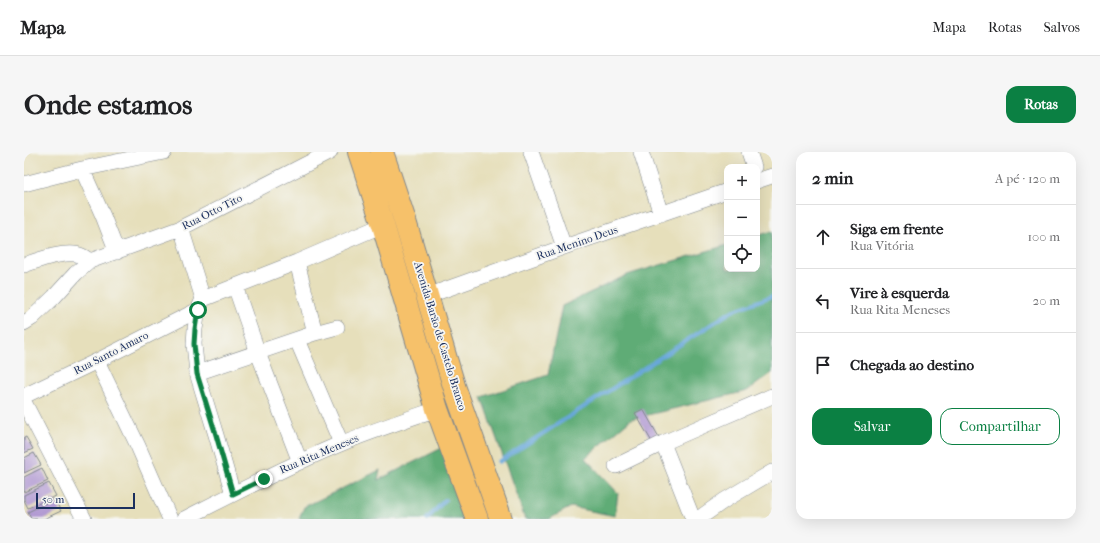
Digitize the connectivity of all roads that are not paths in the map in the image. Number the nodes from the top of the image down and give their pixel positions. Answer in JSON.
{"nodes":[{"id":1,"x":164,"y":152,"type":"edge"},
{"id":2,"x":330,"y":152,"type":"edge"},
{"id":3,"x":359,"y":152,"type":"edge"},
{"id":4,"x":382,"y":152,"type":"edge"},
{"id":5,"x":531,"y":152,"type":"edge"},
{"id":6,"x":641,"y":152,"type":"edge"},
{"id":7,"x":749,"y":152,"type":"edge"},
{"id":8,"x":754,"y":164,"type":"edge"},
{"id":9,"x":82,"y":169,"type":"junction"},
{"id":10,"x":24,"y":184,"type":"edge"},
{"id":11,"x":724,"y":192,"type":"edge"},
{"id":12,"x":661,"y":214,"type":"junction"},
{"id":13,"x":383,"y":225,"type":"junction"},
{"id":14,"x":180,"y":228,"type":"junction"},
{"id":15,"x":564,"y":247,"type":"junction"},
{"id":16,"x":117,"y":252,"type":"junction"},
{"id":17,"x":90,"y":261,"type":"junction"},
{"id":18,"x":296,"y":262,"type":"junction"},
{"id":19,"x":24,"y":265,"type":"edge"},
{"id":20,"x":235,"y":286,"type":"junction"},
{"id":21,"x":428,"y":296,"type":"junction"},
{"id":22,"x":200,"y":304,"type":"junction"},
{"id":23,"x":24,"y":323,"type":"edge"},
{"id":24,"x":337,"y":327,"type":"dead end"},
{"id":25,"x":315,"y":333,"type":"junction"},
{"id":26,"x":297,"y":340,"type":"junction"},
{"id":27,"x":258,"y":353,"type":"junction"},
{"id":28,"x":97,"y":361,"type":"junction"},
{"id":29,"x":197,"y":374,"type":"junction"},
{"id":30,"x":24,"y":396,"type":"edge"},
{"id":31,"x":772,"y":396,"type":"edge"},
{"id":32,"x":24,"y":402,"type":"edge"},
{"id":33,"x":437,"y":409,"type":"junction"},
{"id":34,"x":29,"y":425,"type":"edge"},
{"id":35,"x":341,"y":443,"type":"junction"},
{"id":36,"x":663,"y":443,"type":"junction"},
{"id":37,"x":300,"y":462,"type":"junction"},
{"id":38,"x":616,"y":466,"type":"dead end"},
{"id":39,"x":772,"y":472,"type":"edge"},
{"id":40,"x":233,"y":494,"type":"junction"},
{"id":41,"x":84,"y":519,"type":"edge"},
{"id":42,"x":170,"y":519,"type":"edge"},
{"id":43,"x":184,"y":519,"type":"edge"},
{"id":44,"x":477,"y":519,"type":"edge"},
{"id":45,"x":501,"y":519,"type":"edge"},
{"id":46,"x":693,"y":519,"type":"edge"},
{"id":47,"x":698,"y":519,"type":"edge"}],
"edges":[{"from":1,"to":9,"type":"street"},
{"from":2,"to":14,"type":"street","name":"Rua Otto Tito"},
{"from":3,"to":13,"type":"main road","name":"Avenida Barão de Castelo Branco"},
{"from":4,"to":21,"type":"main road","name":"Avenida Barão de Castelo Branco"},
{"from":5,"to":15,"type":"street"},
{"from":6,"to":12,"type":"street"},
{"from":7,"to":8,"type":"street"},
{"from":9,"to":10,"type":"street"},
{"from":9,"to":16,"type":"street"},
{"from":11,"to":12,"type":"street","name":"Rua Menino Deus"},
{"from":12,"to":15,"type":"street","name":"Rua Menino Deus"},
{"from":13,"to":18,"type":"street"},
{"from":13,"to":33,"type":"main road","name":"Avenida Barão de Castelo Branco"},
{"from":14,"to":16,"type":"street","name":"Rua Otto Tito"},
{"from":14,"to":22,"type":"street"},
{"from":15,"to":21,"type":"street","name":"Rua Menino Deus"},
{"from":16,"to":17,"type":"street","name":"Rua Otto Tito"},
{"from":17,"to":19,"type":"street"},
{"from":17,"to":23,"type":"street"},
{"from":18,"to":20,"type":"street"},
{"from":18,"to":25,"type":"street"},
{"from":20,"to":22,"type":"street","name":"Rua Santo Amaro"},
{"from":20,"to":27,"type":"street"},
{"from":21,"to":45,"type":"main road","name":"Avenida Barão de Castelo Branco"},
{"from":22,"to":28,"type":"street","name":"Rua Santo Amaro"},
{"from":22,"to":29,"type":"street"},
{"from":24,"to":25,"type":"street"},
{"from":25,"to":26,"type":"street"},
{"from":26,"to":27,"type":"street"},
{"from":26,"to":35,"type":"street"},
{"from":27,"to":29,"type":"street"},
{"from":27,"to":37,"type":"street"},
{"from":28,"to":30,"type":"street","name":"Rua Santo Amaro"},
{"from":28,"to":42,"type":"street"},
{"from":29,"to":40,"type":"street"},
{"from":31,"to":36,"type":"street"},
{"from":32,"to":34,"type":"street"},
{"from":33,"to":35,"type":"street","name":"Rua Rita Meneses"},
{"from":33,"to":44,"type":"main road","name":"Avenida Barão de Castelo Branco"},
{"from":34,"to":41,"type":"street"},
{"from":35,"to":37,"type":"street","name":"Rua Rita Meneses"},
{"from":36,"to":38,"type":"street"},
{"from":36,"to":46,"type":"street"},
{"from":37,"to":40,"type":"street","name":"Rua Rita Meneses"},
{"from":39,"to":47,"type":"street"},
{"from":40,"to":43,"type":"street","name":"Rua Rita Meneses"}]}
